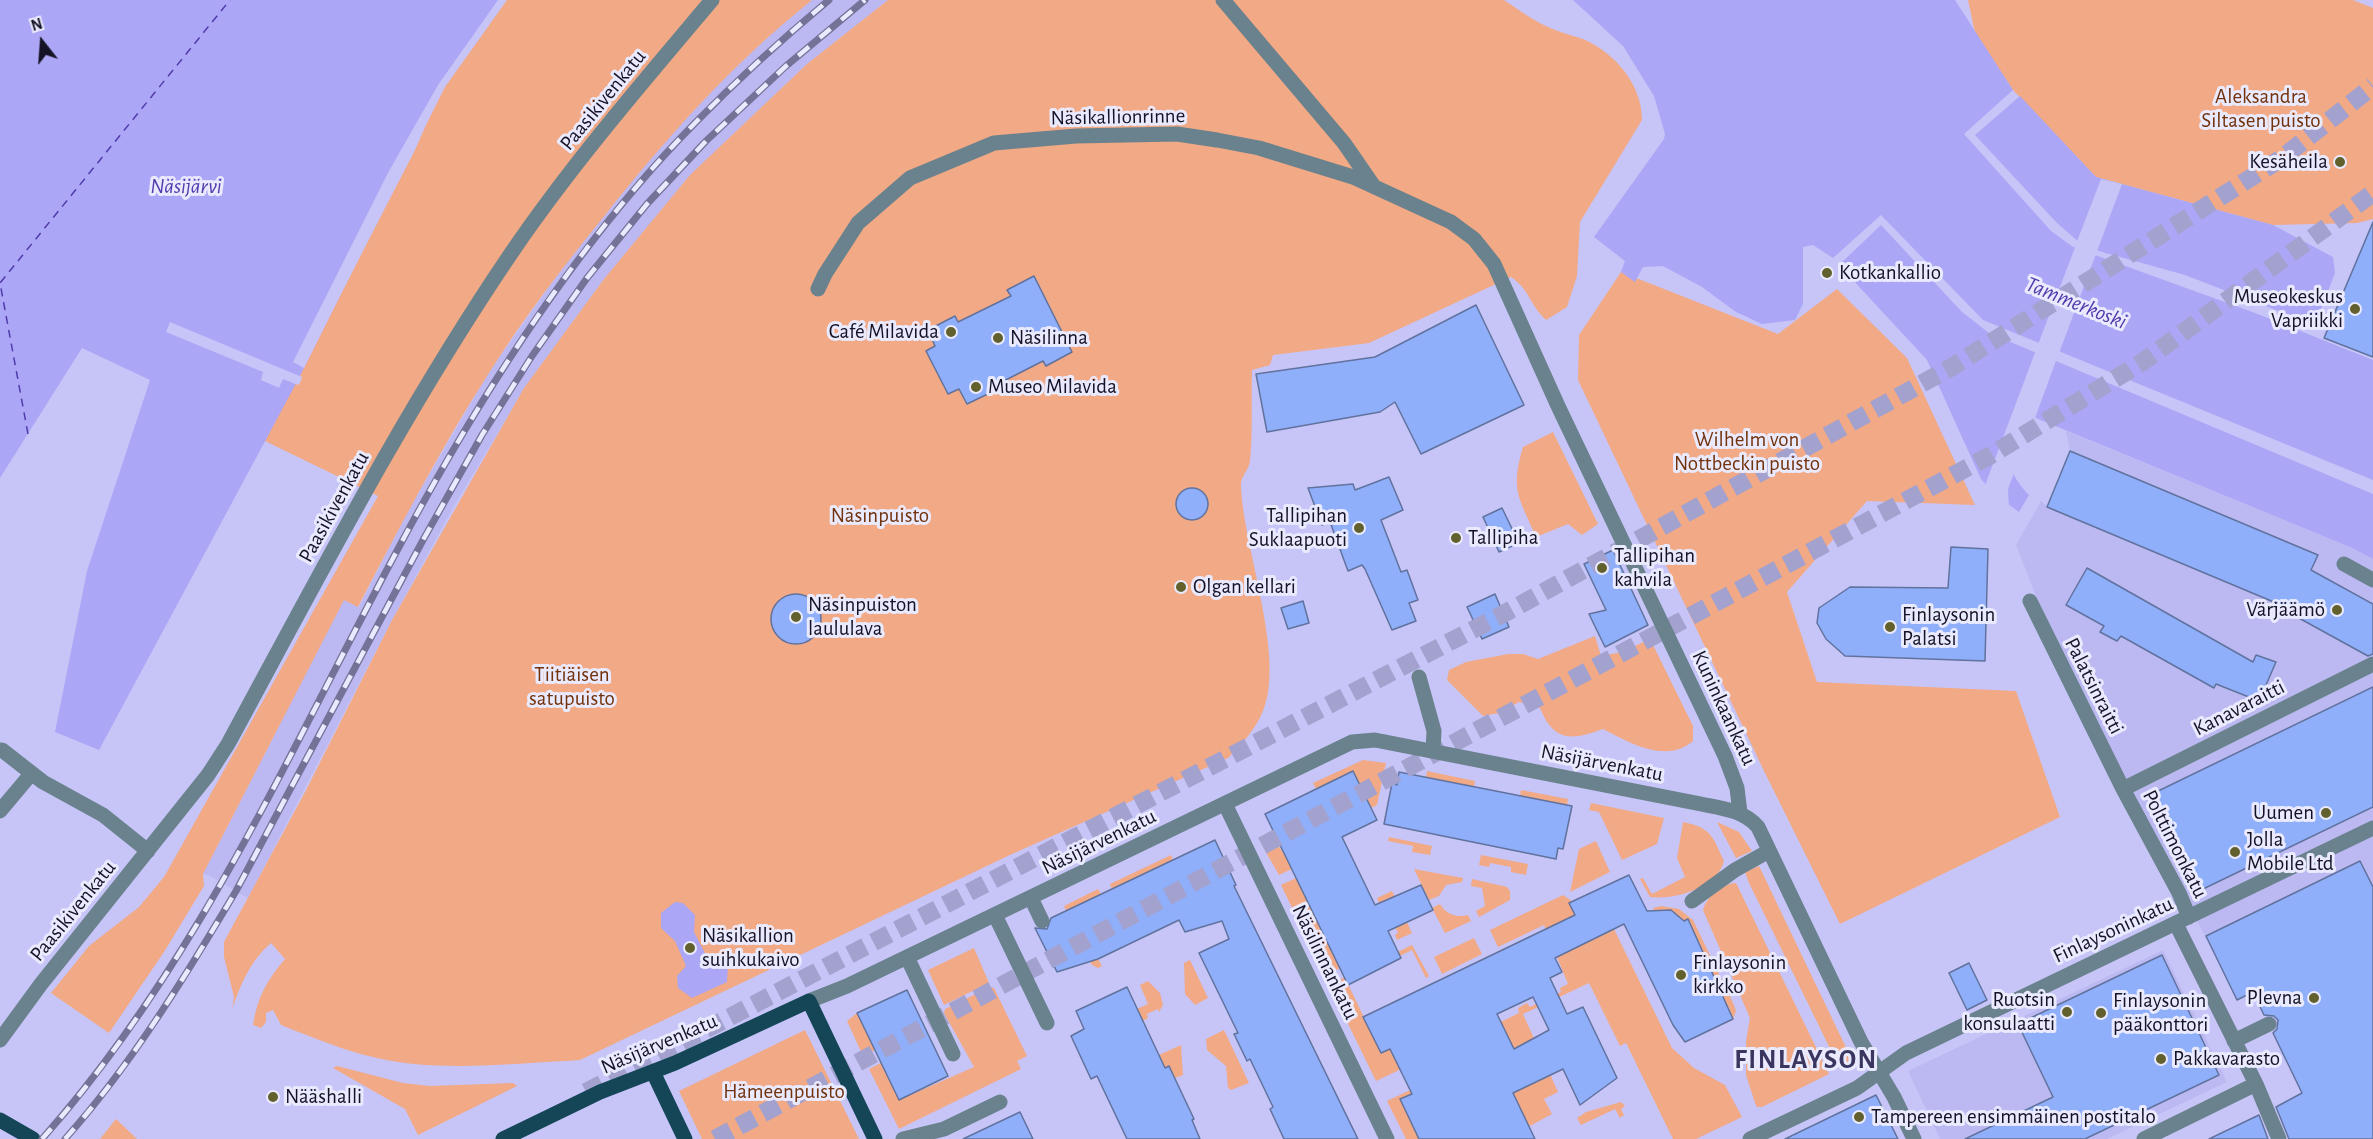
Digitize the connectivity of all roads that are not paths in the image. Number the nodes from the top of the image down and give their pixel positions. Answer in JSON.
{"nodes":[{"id":1,"x":712,"y":0,"type":"edge"},
{"id":2,"x":1223,"y":0,"type":"edge"},
{"id":3,"x":1373,"y":185,"type":"junction"},
{"id":4,"x":1503,"y":286,"type":"joint"},
{"id":5,"x":818,"y":289,"type":"dead end"},
{"id":6,"x":2344,"y":564,"type":"dead end"},
{"id":7,"x":2373,"y":580,"type":"edge"},
{"id":8,"x":2030,"y":601,"type":"dead end"},
{"id":9,"x":2373,"y":664,"type":"edge"},
{"id":10,"x":1419,"y":677,"type":"dead end"},
{"id":11,"x":2,"y":750,"type":"dead end"},
{"id":12,"x":1433,"y":751,"type":"junction"},
{"id":13,"x":31,"y":774,"type":"junction"},
{"id":14,"x":2123,"y":789,"type":"junction"},
{"id":15,"x":1225,"y":804,"type":"junction"},
{"id":16,"x":0,"y":811,"type":"edge"},
{"id":17,"x":1740,"y":813,"type":"junction"},
{"id":18,"x":2371,"y":833,"type":"edge"},
{"id":19,"x":148,"y":851,"type":"junction"},
{"id":20,"x":1769,"y":851,"type":"junction"},
{"id":21,"x":1031,"y":898,"type":"junction"},
{"id":22,"x":1692,"y":901,"type":"dead end"},
{"id":23,"x":995,"y":915,"type":"junction"},
{"id":24,"x":1042,"y":921,"type":"dead end"},
{"id":25,"x":2182,"y":921,"type":"junction"},
{"id":26,"x":907,"y":957,"type":"junction"},
{"id":27,"x":808,"y":1001,"type":"junction"},
{"id":28,"x":1047,"y":1023,"type":"dead end"},
{"id":29,"x":2269,"y":1024,"type":"dead end"},
{"id":30,"x":0,"y":1040,"type":"edge"},
{"id":31,"x":2234,"y":1041,"type":"junction"},
{"id":32,"x":953,"y":1054,"type":"dead end"},
{"id":33,"x":653,"y":1072,"type":"junction"},
{"id":34,"x":1879,"y":1072,"type":"junction"},
{"id":35,"x":2256,"y":1084,"type":"junction"},
{"id":36,"x":1000,"y":1102,"type":"dead end"},
{"id":37,"x":0,"y":1120,"type":"edge"},
{"id":38,"x":33,"y":1139,"type":"edge"},
{"id":39,"x":503,"y":1139,"type":"edge"},
{"id":40,"x":685,"y":1139,"type":"edge"},
{"id":41,"x":875,"y":1139,"type":"edge"},
{"id":42,"x":903,"y":1139,"type":"edge"},
{"id":43,"x":1387,"y":1139,"type":"edge"},
{"id":44,"x":1750,"y":1139,"type":"edge"},
{"id":45,"x":1914,"y":1139,"type":"edge"},
{"id":46,"x":2144,"y":1139,"type":"edge"},
{"id":47,"x":2279,"y":1139,"type":"edge"}],
"edges":[{"from":1,"to":19,"type":"street","name":"Paasikivenkatu"},
{"from":2,"to":3,"type":"street"},
{"from":3,"to":4,"type":"street","name":"Näsikallionrinne"},
{"from":3,"to":5,"type":"street","name":"Näsikallionrinne"},
{"from":4,"to":17,"type":"street","name":"Kuninkaankatu"},
{"from":6,"to":7,"type":"street"},
{"from":8,"to":14,"type":"street","name":"Palatsinraitti"},
{"from":9,"to":14,"type":"street","name":"Kanavaraitti"},
{"from":10,"to":12,"type":"street"},
{"from":11,"to":13,"type":"street"},
{"from":12,"to":15,"type":"street","name":"Näsijärvenkatu"},
{"from":12,"to":17,"type":"street","name":"Näsijärvenkatu"},
{"from":13,"to":16,"type":"street"},
{"from":13,"to":19,"type":"street"},
{"from":14,"to":25,"type":"street","name":"Polttimonkatu"},
{"from":15,"to":21,"type":"street","name":"Näsijärvenkatu"},
{"from":15,"to":43,"type":"street","name":"Näsilinnankatu"},
{"from":17,"to":20,"type":"street"},
{"from":18,"to":25,"type":"street","name":"Finlaysoninkatu"},
{"from":19,"to":30,"type":"street","name":"Paasikivenkatu"},
{"from":20,"to":22,"type":"street"},
{"from":20,"to":34,"type":"street"},
{"from":21,"to":23,"type":"street","name":"Näsijärvenkatu"},
{"from":21,"to":24,"type":"street"},
{"from":23,"to":26,"type":"street","name":"Näsijärvenkatu"},
{"from":23,"to":28,"type":"street"},
{"from":25,"to":31,"type":"street","name":"Polttimonkatu"},
{"from":25,"to":34,"type":"street","name":"Finlaysoninkatu"},
{"from":26,"to":27,"type":"street","name":"Näsijärvenkatu"},
{"from":26,"to":32,"type":"street"},
{"from":27,"to":33,"type":"main road","name":"Näsijärvenkatu"},
{"from":27,"to":41,"type":"main road"},
{"from":29,"to":31,"type":"street"},
{"from":31,"to":35,"type":"street","name":"Polttimonkatu"},
{"from":33,"to":39,"type":"main road","name":"Näsijärvenkatu"},
{"from":33,"to":40,"type":"main road"},
{"from":34,"to":44,"type":"street","name":"Finlaysoninkatu"},
{"from":34,"to":45,"type":"street"},
{"from":35,"to":46,"type":"street"},
{"from":35,"to":47,"type":"street","name":"Polttimonkatu"},
{"from":36,"to":42,"type":"street"},
{"from":37,"to":38,"type":"main road"}]}
